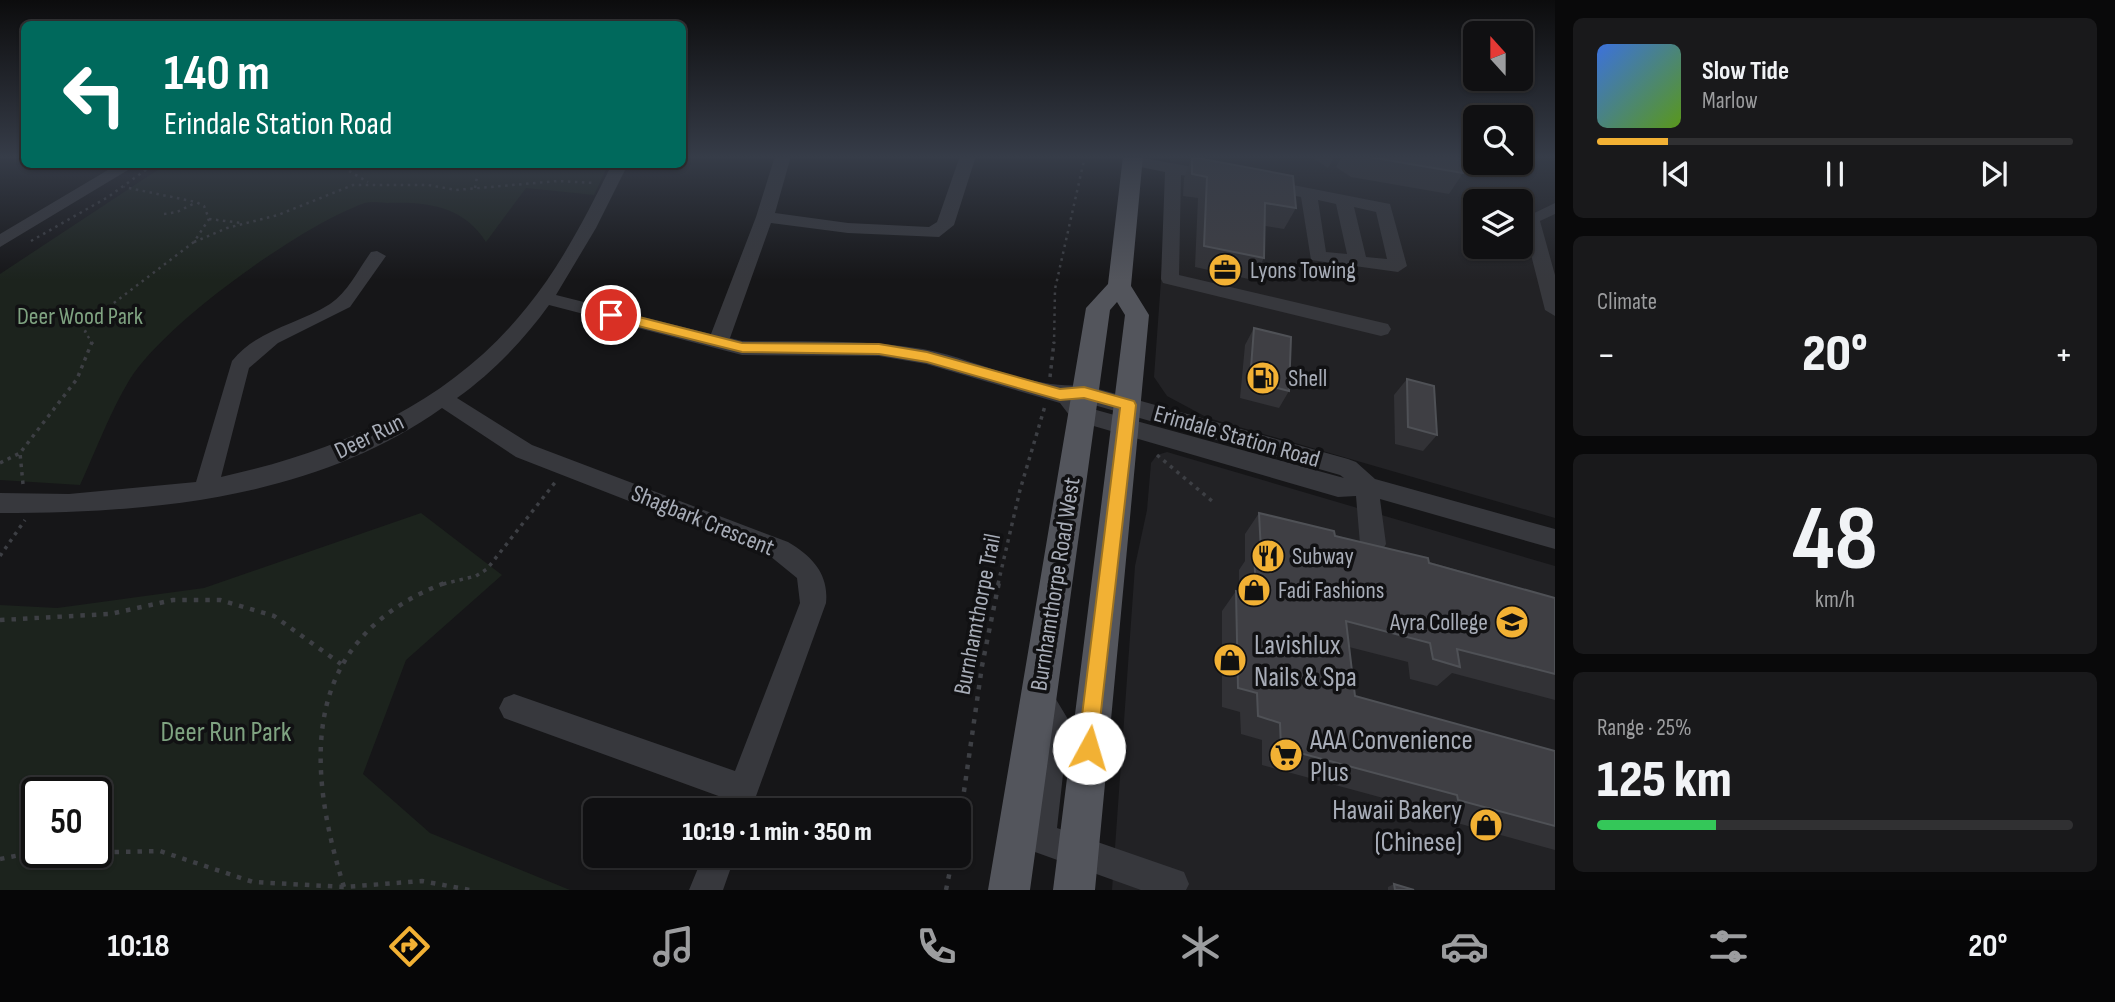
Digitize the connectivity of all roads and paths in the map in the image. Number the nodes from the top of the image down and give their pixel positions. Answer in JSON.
{"nodes":[{"id":1,"x":74,"y":198,"type":"edge"},
{"id":2,"x":106,"y":198,"type":"edge"},
{"id":3,"x":175,"y":198,"type":"edge"},
{"id":4,"x":322,"y":198,"type":"edge"},
{"id":5,"x":603,"y":198,"type":"edge"},
{"id":6,"x":771,"y":198,"type":"edge"},
{"id":7,"x":954,"y":198,"type":"edge"},
{"id":8,"x":1076,"y":198,"type":"edge"},
{"id":9,"x":1129,"y":198,"type":"edge"},
{"id":10,"x":1172,"y":198,"type":"edge"},
{"id":11,"x":1310,"y":198,"type":"edge"},
{"id":12,"x":1331,"y":198,"type":"edge"},
{"id":13,"x":1343,"y":200,"type":"junction"},
{"id":14,"x":196,"y":202,"type":"junction"},
{"id":15,"x":1555,"y":208,"type":"edge"},
{"id":16,"x":164,"y":214,"type":"dead end"},
{"id":17,"x":765,"y":217,"type":"junction"},
{"id":18,"x":209,"y":219,"type":"junction"},
{"id":19,"x":244,"y":223,"type":"junction"},
{"id":20,"x":0,"y":242,"type":"edge"},
{"id":21,"x":194,"y":242,"type":"junction"},
{"id":22,"x":21,"y":247,"type":"dead end"},
{"id":23,"x":377,"y":256,"type":"dead end"},
{"id":24,"x":1358,"y":261,"type":"junction"},
{"id":25,"x":1119,"y":286,"type":"junction"},
{"id":26,"x":544,"y":298,"type":"junction"},
{"id":27,"x":1555,"y":310,"type":"edge"},
{"id":28,"x":1381,"y":328,"type":"dead end"},
{"id":29,"x":718,"y":342,"type":"junction"},
{"id":30,"x":1051,"y":373,"type":"dead end"},
{"id":31,"x":442,"y":398,"type":"junction"},
{"id":32,"x":1075,"y":400,"type":"junction"},
{"id":33,"x":1044,"y":411,"type":"dead end"},
{"id":34,"x":1127,"y":416,"type":"junction"},
{"id":35,"x":20,"y":453,"type":"junction"},
{"id":36,"x":1155,"y":453,"type":"dead end"},
{"id":37,"x":0,"y":463,"type":"edge"},
{"id":38,"x":567,"y":466,"type":"junction"},
{"id":39,"x":1367,"y":486,"type":"junction"},
{"id":40,"x":205,"y":492,"type":"junction"},
{"id":41,"x":1212,"y":501,"type":"dead end"},
{"id":42,"x":0,"y":503,"type":"edge"},
{"id":43,"x":31,"y":504,"type":"junction"},
{"id":44,"x":1555,"y":539,"type":"edge"},
{"id":45,"x":1373,"y":544,"type":"edge"},
{"id":46,"x":0,"y":556,"type":"edge"},
{"id":47,"x":0,"y":620,"type":"edge"},
{"id":48,"x":341,"y":664,"type":"junction"},
{"id":49,"x":1038,"y":696,"type":"junction"},
{"id":50,"x":514,"y":708,"type":"dead end"},
{"id":51,"x":737,"y":798,"type":"edge"},
{"id":52,"x":739,"y":798,"type":"edge"},
{"id":53,"x":963,"y":798,"type":"edge"},
{"id":54,"x":1077,"y":853,"type":"junction"},
{"id":55,"x":0,"y":859,"type":"edge"},
{"id":56,"x":714,"y":868,"type":"edge"},
{"id":57,"x":951,"y":868,"type":"edge"},
{"id":58,"x":1172,"y":884,"type":"dead end"},
{"id":59,"x":344,"y":887,"type":"junction"},
{"id":60,"x":470,"y":890,"type":"edge"},
{"id":61,"x":706,"y":890,"type":"edge"},
{"id":62,"x":946,"y":890,"type":"edge"},
{"id":63,"x":1009,"y":890,"type":"edge"},
{"id":64,"x":1074,"y":890,"type":"edge"}],
"edges":[{"from":1,"to":20,"type":"street"},
{"from":2,"to":22,"type":"path"},
{"from":3,"to":14,"type":"path"},
{"from":4,"to":19,"type":"path"},
{"from":5,"to":26,"type":"street","name":"Deer Run"},
{"from":6,"to":17,"type":"street"},
{"from":7,"to":17,"type":"street"},
{"from":8,"to":30,"type":"path"},
{"from":9,"to":25,"type":"main road"},
{"from":10,"to":28,"type":"street"},
{"from":11,"to":24,"type":"street"},
{"from":12,"to":13,"type":"street"},
{"from":13,"to":24,"type":"street"},
{"from":13,"to":24,"type":"street"},
{"from":14,"to":16,"type":"path"},
{"from":14,"to":18,"type":"path"},
{"from":15,"to":27,"type":"street"},
{"from":17,"to":29,"type":"street"},
{"from":18,"to":19,"type":"path"},
{"from":18,"to":21,"type":"path"},
{"from":19,"to":21,"type":"path"},
{"from":21,"to":35,"type":"path"},
{"from":23,"to":40,"type":"street"},
{"from":25,"to":32,"type":"main road","name":"Burnhamthorpe Road West"},
{"from":25,"to":34,"type":"main road","name":"Burnhamthorpe Road West"},
{"from":26,"to":29,"type":"street","name":"Erindale Station Road"},
{"from":26,"to":31,"type":"street","name":"Deer Run"},
{"from":29,"to":32,"type":"street","name":"Erindale Station Road"},
{"from":31,"to":38,"type":"street","name":"Shagbark Crescent"},
{"from":31,"to":40,"type":"street","name":"Deer Run"},
{"from":32,"to":34,"type":"street","name":"Erindale Station Road"},
{"from":32,"to":49,"type":"main road","name":"Burnhamthorpe Road West"},
{"from":33,"to":53,"type":"path","name":"Burnhamthorpe Trail"},
{"from":34,"to":39,"type":"street","name":"Erindale Station Road"},
{"from":34,"to":54,"type":"main road","name":"Burnhamthorpe Road West"},
{"from":35,"to":37,"type":"path"},
{"from":35,"to":43,"type":"path"},
{"from":36,"to":41,"type":"path"},
{"from":38,"to":48,"type":"path"},
{"from":38,"to":52,"type":"street","name":"Shagbark Crescent"},
{"from":39,"to":44,"type":"street","name":"Erindale Station Road"},
{"from":39,"to":45,"type":"street"},
{"from":40,"to":43,"type":"street","name":"Deer Run"},
{"from":42,"to":43,"type":"street","name":"Deer Run"},
{"from":43,"to":46,"type":"path"},
{"from":47,"to":48,"type":"path"},
{"from":48,"to":59,"type":"path"},
{"from":49,"to":54,"type":"street"},
{"from":49,"to":63,"type":"main road","name":"Burnhamthorpe Road West"},
{"from":50,"to":51,"type":"street"},
{"from":54,"to":58,"type":"street"},
{"from":54,"to":64,"type":"main road","name":"Burnhamthorpe Road West"},
{"from":55,"to":59,"type":"path"},
{"from":56,"to":61,"type":"street"},
{"from":57,"to":62,"type":"path"},
{"from":59,"to":60,"type":"path"}]}
